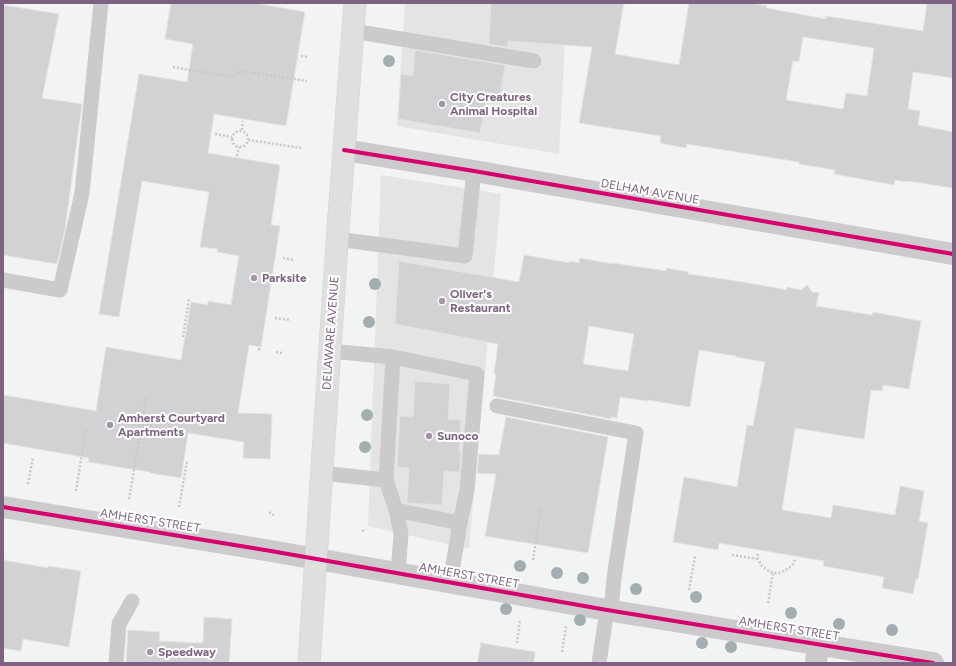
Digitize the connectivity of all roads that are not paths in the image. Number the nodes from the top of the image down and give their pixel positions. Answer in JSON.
{"nodes":[{"id":1,"x":101,"y":3,"type":"edge"},
{"id":2,"x":354,"y":3,"type":"edge"},
{"id":3,"x":353,"y":30,"type":"junction"},
{"id":4,"x":534,"y":61,"type":"dead end"},
{"id":5,"x":344,"y":150,"type":"junction"},
{"id":6,"x":474,"y":171,"type":"junction"},
{"id":7,"x":337,"y":239,"type":"junction"},
{"id":8,"x":953,"y":254,"type":"edge"},
{"id":9,"x":3,"y":280,"type":"edge"},
{"id":10,"x":330,"y":351,"type":"junction"},
{"id":11,"x":393,"y":357,"type":"junction"},
{"id":12,"x":498,"y":406,"type":"dead end"},
{"id":13,"x":322,"y":473,"type":"junction"},
{"id":14,"x":386,"y":480,"type":"junction"},
{"id":15,"x":3,"y":507,"type":"edge"},
{"id":16,"x":396,"y":510,"type":"junction"},
{"id":17,"x":460,"y":523,"type":"junction"},
{"id":18,"x":316,"y":559,"type":"junction"},
{"id":19,"x":398,"y":573,"type":"junction"},
{"id":20,"x":450,"y":583,"type":"junction"},
{"id":21,"x":132,"y":601,"type":"dead end"},
{"id":22,"x":609,"y":610,"type":"junction"},
{"id":23,"x":817,"y":653,"type":"edge"},
{"id":24,"x":116,"y":663,"type":"edge"},
{"id":25,"x":309,"y":663,"type":"edge"},
{"id":26,"x":599,"y":663,"type":"edge"},
{"id":27,"x":933,"y":663,"type":"edge"}],
"edges":[{"from":1,"to":9,"type":"lane"},
{"from":2,"to":3,"type":"main road","name":"DELAWARE AVENUE"},
{"from":3,"to":4,"type":"lane"},
{"from":3,"to":5,"type":"main road","name":"DELAWARE AVENUE"},
{"from":5,"to":6,"type":"street","name":"DELHAM AVENUE"},
{"from":5,"to":7,"type":"main road","name":"DELAWARE AVENUE"},
{"from":6,"to":7,"type":"lane"},
{"from":6,"to":8,"type":"street","name":"DELHAM AVENUE"},
{"from":7,"to":10,"type":"main road","name":"DELAWARE AVENUE"},
{"from":10,"to":11,"type":"lane"},
{"from":10,"to":13,"type":"main road","name":"DELAWARE AVENUE"},
{"from":11,"to":14,"type":"lane"},
{"from":11,"to":17,"type":"lane"},
{"from":12,"to":22,"type":"lane"},
{"from":13,"to":14,"type":"lane"},
{"from":13,"to":18,"type":"main road","name":"DELAWARE AVENUE"},
{"from":14,"to":16,"type":"lane"},
{"from":15,"to":18,"type":"street","name":"AMHERST STREET"},
{"from":16,"to":17,"type":"lane"},
{"from":16,"to":19,"type":"lane"},
{"from":17,"to":20,"type":"lane"},
{"from":18,"to":19,"type":"street","name":"AMHERST STREET"},
{"from":18,"to":25,"type":"main road","name":"DELAWARE AVENUE"},
{"from":19,"to":20,"type":"street","name":"AMHERST STREET"},
{"from":20,"to":22,"type":"street","name":"AMHERST STREET"},
{"from":21,"to":24,"type":"lane"},
{"from":22,"to":23,"type":"street","name":"AMHERST STREET"},
{"from":22,"to":26,"type":"lane"},
{"from":23,"to":27,"type":"street","name":"AMHERST STREET"}]}
